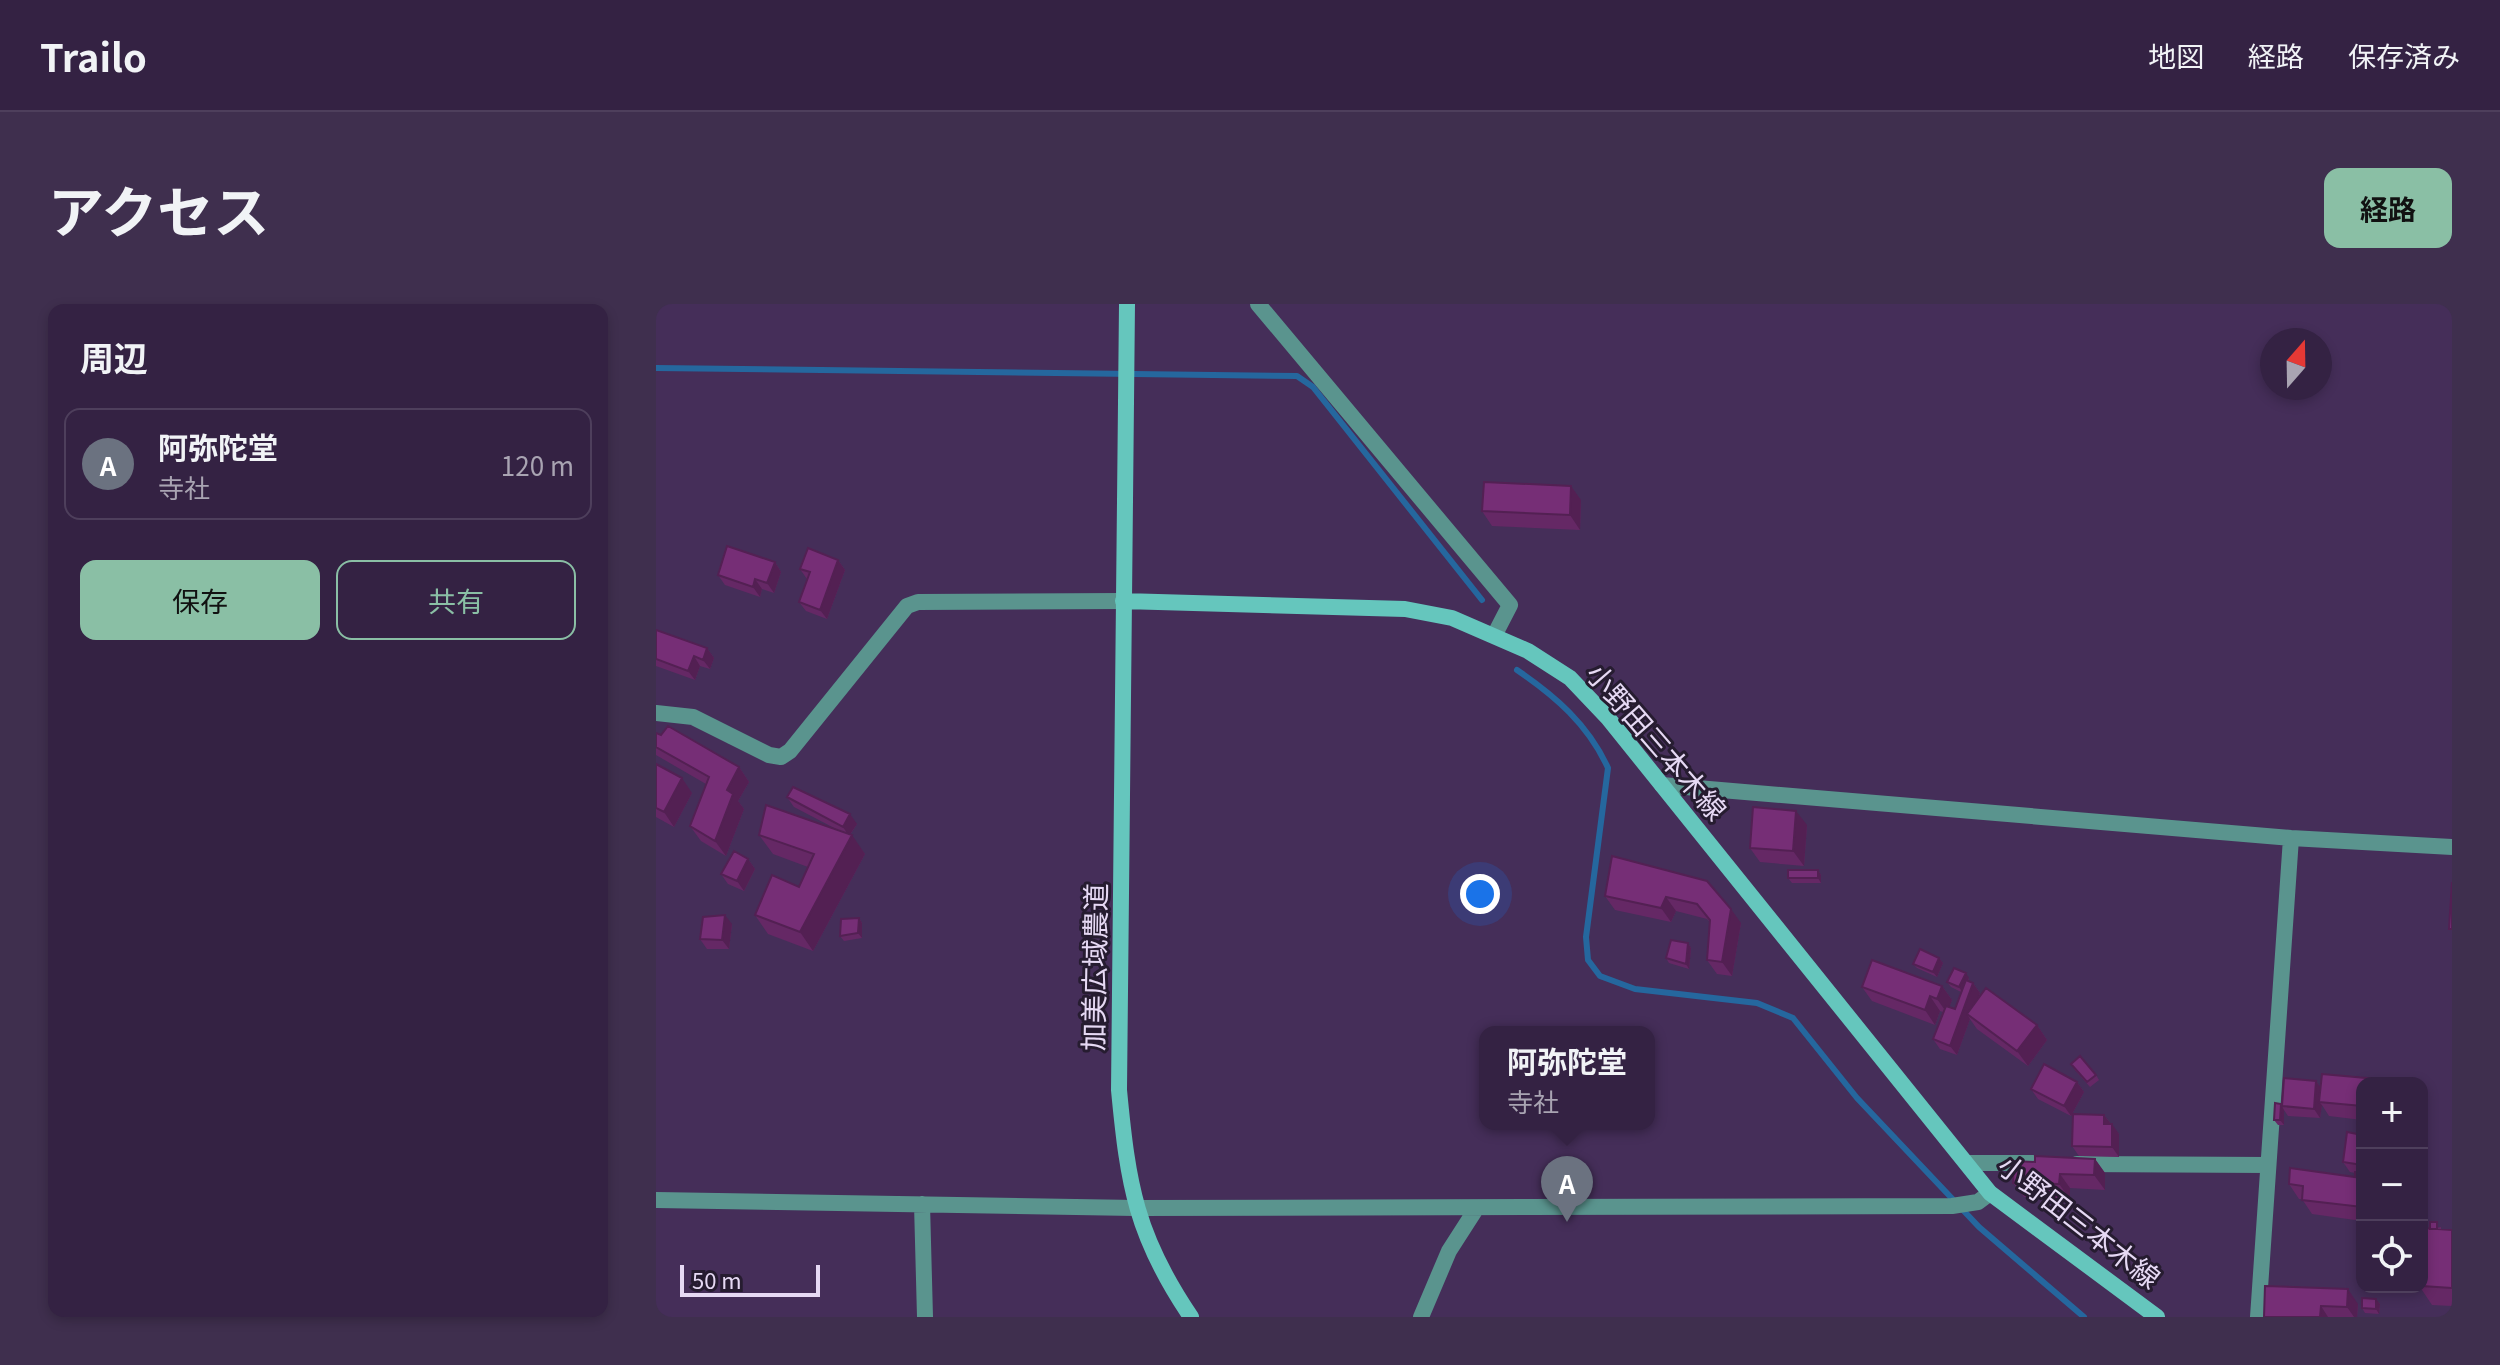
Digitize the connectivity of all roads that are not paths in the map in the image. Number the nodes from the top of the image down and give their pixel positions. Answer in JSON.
{"nodes":[{"id":1,"x":1127,"y":304,"type":"edge"},
{"id":2,"x":1258,"y":304,"type":"edge"},
{"id":3,"x":1123,"y":601,"type":"junction"},
{"id":4,"x":1495,"y":634,"type":"junction"},
{"id":5,"x":656,"y":713,"type":"edge"},
{"id":6,"x":1662,"y":785,"type":"junction"},
{"id":7,"x":2291,"y":838,"type":"junction"},
{"id":8,"x":2452,"y":847,"type":"edge"},
{"id":9,"x":1967,"y":1163,"type":"junction"},
{"id":10,"x":2267,"y":1165,"type":"junction"},
{"id":11,"x":1990,"y":1193,"type":"junction"},
{"id":12,"x":656,"y":1200,"type":"edge"},
{"id":13,"x":922,"y":1204,"type":"junction"},
{"id":14,"x":1135,"y":1208,"type":"junction"},
{"id":15,"x":1476,"y":1209,"type":"junction"},
{"id":16,"x":925,"y":1317,"type":"edge"},
{"id":17,"x":1191,"y":1317,"type":"edge"},
{"id":18,"x":1421,"y":1317,"type":"edge"},
{"id":19,"x":2157,"y":1317,"type":"edge"},
{"id":20,"x":2258,"y":1317,"type":"edge"}],
"edges":[{"from":1,"to":3,"type":"main road"},
{"from":2,"to":4,"type":"street"},
{"from":3,"to":4,"type":"main road","name":"小野田三本木線"},
{"from":3,"to":5,"type":"street"},
{"from":3,"to":14,"type":"main road","name":"加美広域農道"},
{"from":4,"to":6,"type":"main road","name":"小野田三本木線"},
{"from":6,"to":7,"type":"street"},
{"from":6,"to":9,"type":"main road","name":"小野田三本木線"},
{"from":7,"to":8,"type":"street"},
{"from":7,"to":10,"type":"street"},
{"from":9,"to":10,"type":"street"},
{"from":9,"to":11,"type":"main road","name":"小野田三本木線"},
{"from":10,"to":20,"type":"street"},
{"from":11,"to":15,"type":"street"},
{"from":11,"to":19,"type":"main road","name":"小野田三本木線"},
{"from":12,"to":13,"type":"street"},
{"from":13,"to":14,"type":"street"},
{"from":13,"to":16,"type":"street"},
{"from":14,"to":15,"type":"street"},
{"from":14,"to":17,"type":"main road","name":"加美広域農道"},
{"from":15,"to":18,"type":"street"}]}
